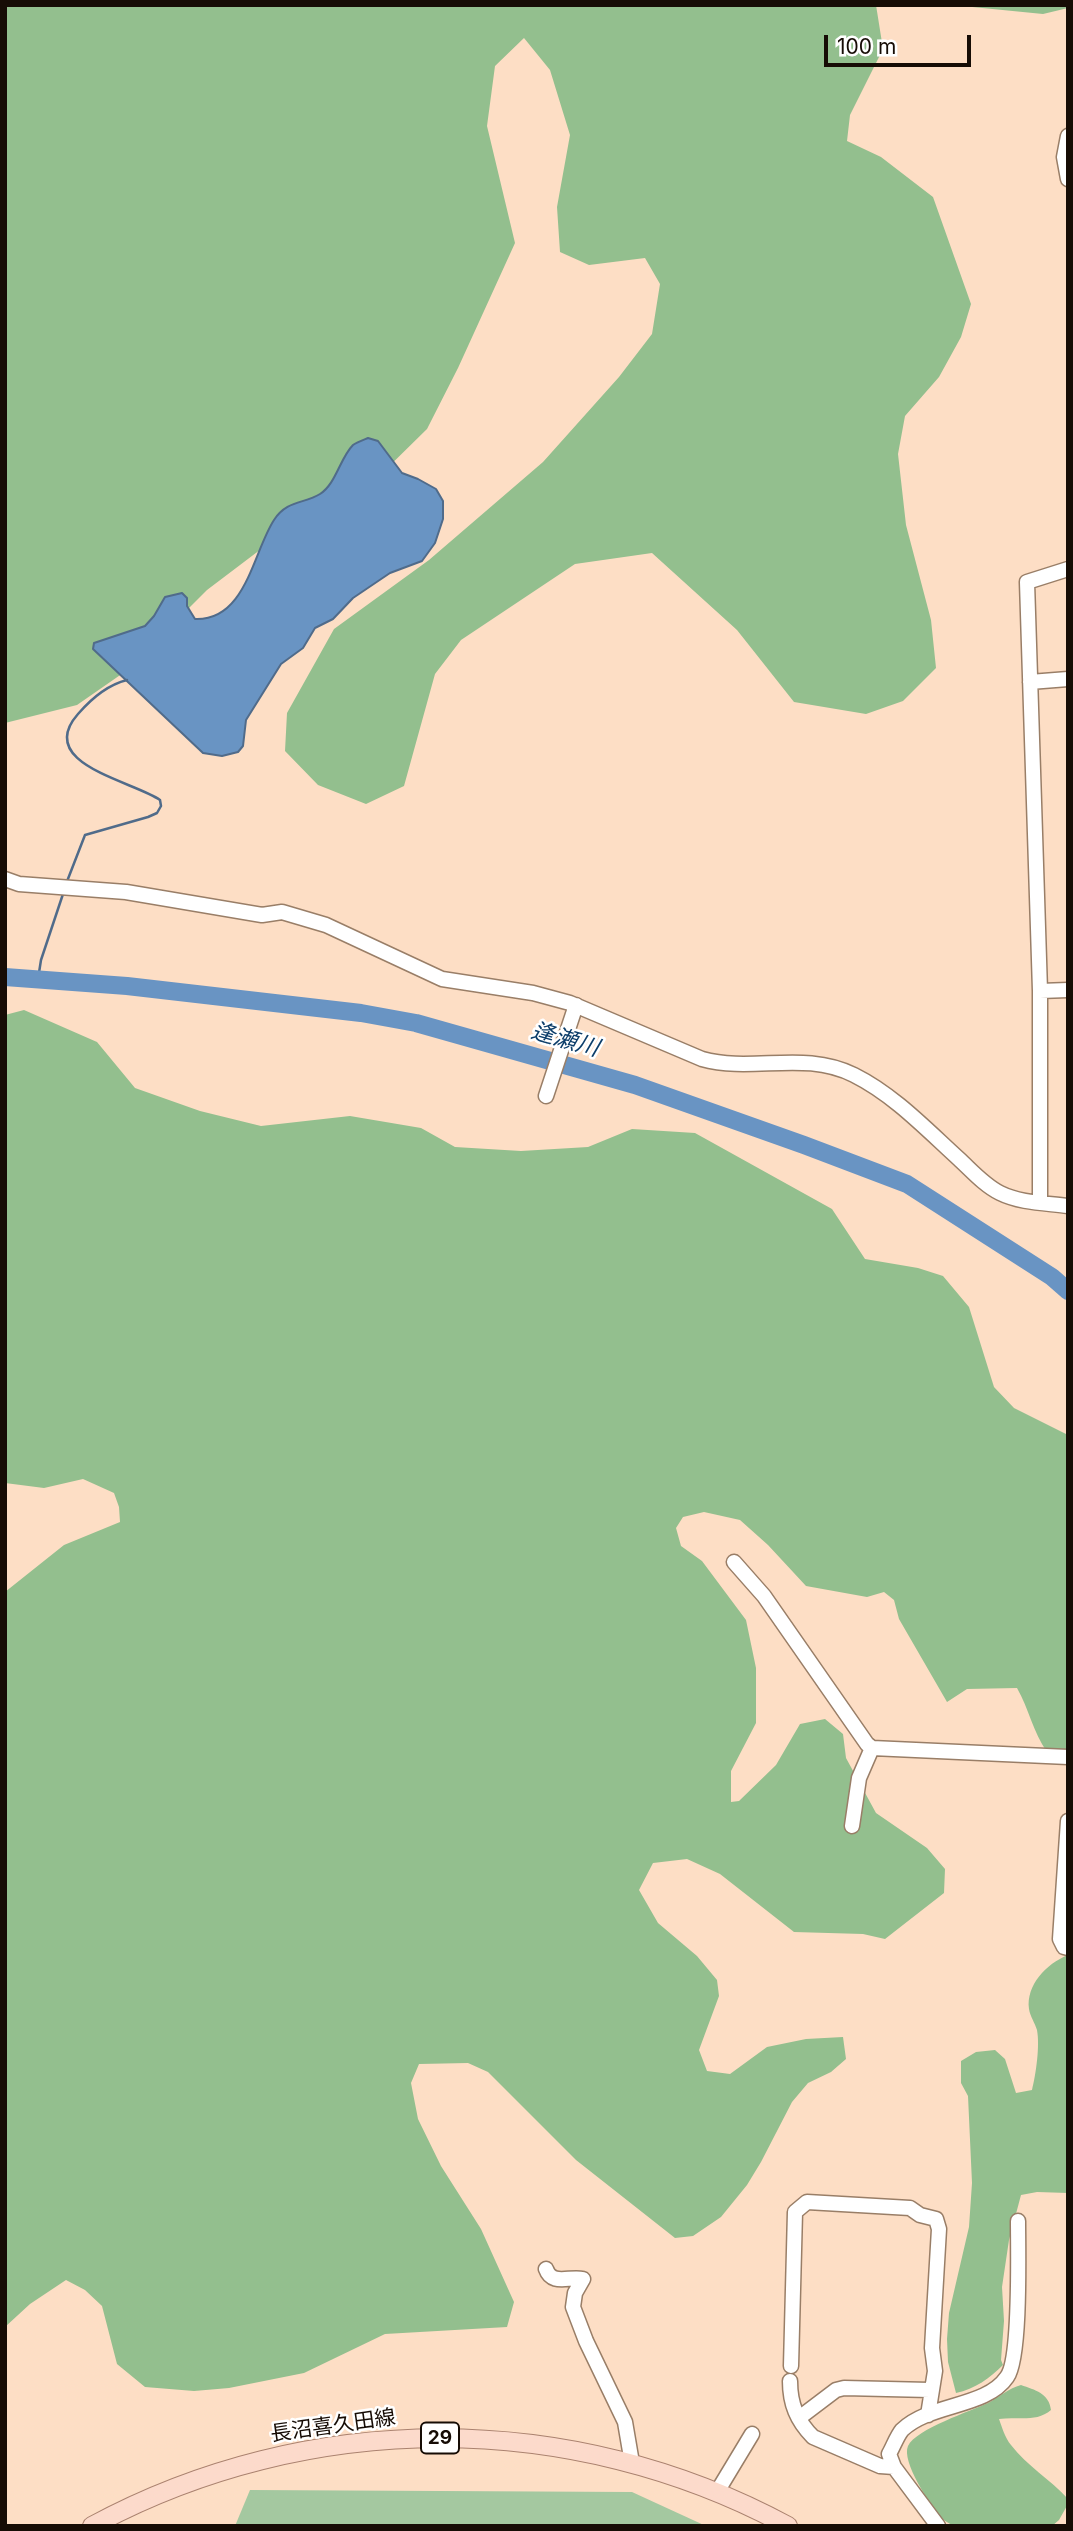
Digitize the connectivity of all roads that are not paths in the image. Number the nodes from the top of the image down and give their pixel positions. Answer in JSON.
{"nodes":[{"id":1,"x":1068,"y":135,"type":"edge"},
{"id":2,"x":1068,"y":179,"type":"edge"},
{"id":3,"x":1068,"y":569,"type":"edge"},
{"id":4,"x":1068,"y":679,"type":"edge"},
{"id":5,"x":1030,"y":682,"type":"junction"},
{"id":6,"x":5,"y":879,"type":"edge"},
{"id":7,"x":1068,"y":990,"type":"edge"},
{"id":8,"x":1040,"y":991,"type":"junction"},
{"id":9,"x":576,"y":1005,"type":"junction"},
{"id":10,"x":546,"y":1097,"type":"dead end"},
{"id":11,"x":1040,"y":1202,"type":"junction"},
{"id":12,"x":1068,"y":1206,"type":"edge"},
{"id":13,"x":734,"y":1562,"type":"dead end"},
{"id":14,"x":872,"y":1748,"type":"junction"},
{"id":15,"x":1068,"y":1756,"type":"edge"},
{"id":16,"x":1068,"y":1821,"type":"edge"},
{"id":17,"x":852,"y":1826,"type":"dead end"},
{"id":18,"x":1068,"y":1948,"type":"edge"},
{"id":19,"x":1018,"y":2221,"type":"dead end"},
{"id":20,"x":546,"y":2269,"type":"dead end"},
{"id":21,"x":930,"y":2390,"type":"junction"},
{"id":22,"x":928,"y":2414,"type":"junction"},
{"id":23,"x":799,"y":2418,"type":"junction"},
{"id":24,"x":752,"y":2434,"type":"dead end"},
{"id":25,"x":632,"y":2463,"type":"junction"},
{"id":26,"x":894,"y":2468,"type":"junction"},
{"id":27,"x":718,"y":2492,"type":"junction"},
{"id":28,"x":92,"y":2526,"type":"edge"},
{"id":29,"x":788,"y":2526,"type":"edge"},
{"id":30,"x":938,"y":2526,"type":"edge"}],
"edges":[{"from":1,"to":2,"type":"street"},
{"from":3,"to":5,"type":"street"},
{"from":4,"to":5,"type":"street"},
{"from":5,"to":8,"type":"street"},
{"from":6,"to":9,"type":"street"},
{"from":7,"to":8,"type":"street"},
{"from":8,"to":11,"type":"street"},
{"from":9,"to":10,"type":"street"},
{"from":9,"to":11,"type":"street"},
{"from":11,"to":12,"type":"street"},
{"from":13,"to":14,"type":"street"},
{"from":14,"to":15,"type":"street"},
{"from":14,"to":17,"type":"street"},
{"from":16,"to":18,"type":"street"},
{"from":19,"to":22,"type":"street"},
{"from":20,"to":25,"type":"street"},
{"from":21,"to":22,"type":"street"},
{"from":21,"to":23,"type":"street"},
{"from":21,"to":23,"type":"street"},
{"from":22,"to":26,"type":"street"},
{"from":23,"to":26,"type":"street"},
{"from":24,"to":27,"type":"street"},
{"from":25,"to":27,"type":"main road","name":"長沼喜久田線","number":"29"},
{"from":25,"to":28,"type":"main road","name":"長沼喜久田線","number":"29"},
{"from":26,"to":30,"type":"street"},
{"from":27,"to":29,"type":"main road","name":"長沼喜久田線","number":"29"}]}
